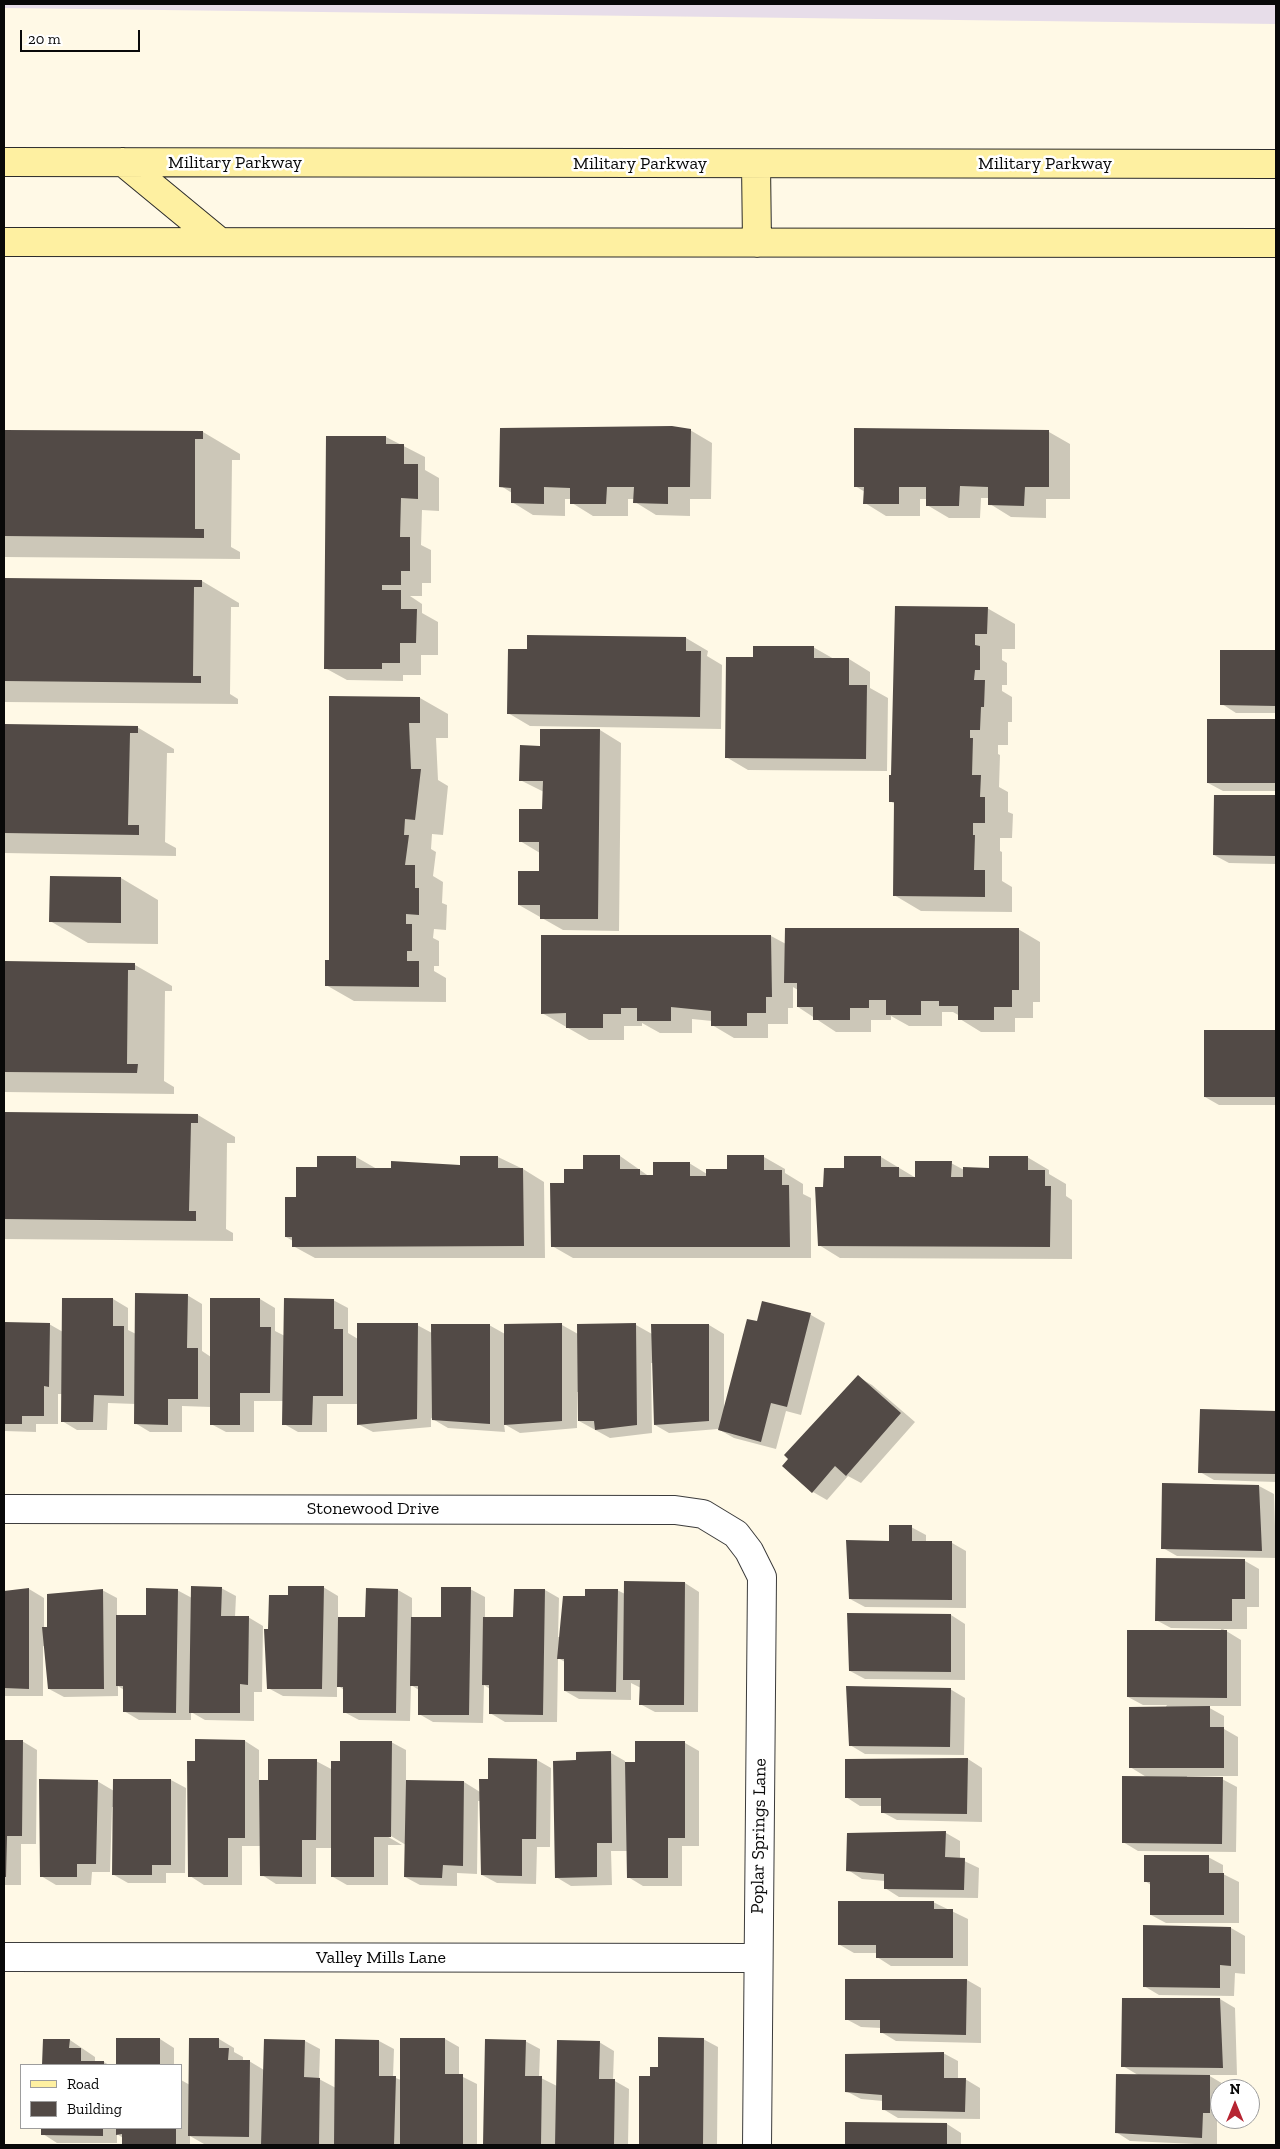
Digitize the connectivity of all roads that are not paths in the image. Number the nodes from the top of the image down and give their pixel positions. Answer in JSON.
{"nodes":[{"id":1,"x":4,"y":162,"type":"edge"},
{"id":2,"x":123,"y":162,"type":"junction"},
{"id":3,"x":756,"y":164,"type":"junction"},
{"id":4,"x":1276,"y":164,"type":"edge"},
{"id":5,"x":4,"y":242,"type":"edge"},
{"id":6,"x":220,"y":242,"type":"junction"},
{"id":7,"x":757,"y":243,"type":"junction"},
{"id":8,"x":1276,"y":243,"type":"edge"},
{"id":9,"x":4,"y":1509,"type":"edge"},
{"id":10,"x":736,"y":1534,"type":"joint"},
{"id":11,"x":4,"y":1958,"type":"edge"},
{"id":12,"x":757,"y":1958,"type":"junction"},
{"id":13,"x":757,"y":2145,"type":"edge"}],
"edges":[{"from":1,"to":2,"type":"main road","name":"Military Parkway"},
{"from":2,"to":3,"type":"main road","name":"Military Parkway"},
{"from":2,"to":6,"type":"main road"},
{"from":3,"to":4,"type":"main road","name":"Military Parkway"},
{"from":3,"to":7,"type":"main road"},
{"from":5,"to":6,"type":"main road"},
{"from":6,"to":7,"type":"main road"},
{"from":7,"to":8,"type":"main road"},
{"from":9,"to":10,"type":"street","name":"Stonewood Drive"},
{"from":10,"to":12,"type":"street","name":"Poplar Springs Lane"},
{"from":11,"to":12,"type":"street","name":"Valley Mills Lane"},
{"from":12,"to":13,"type":"street","name":"Poplar Springs Lane"}]}
